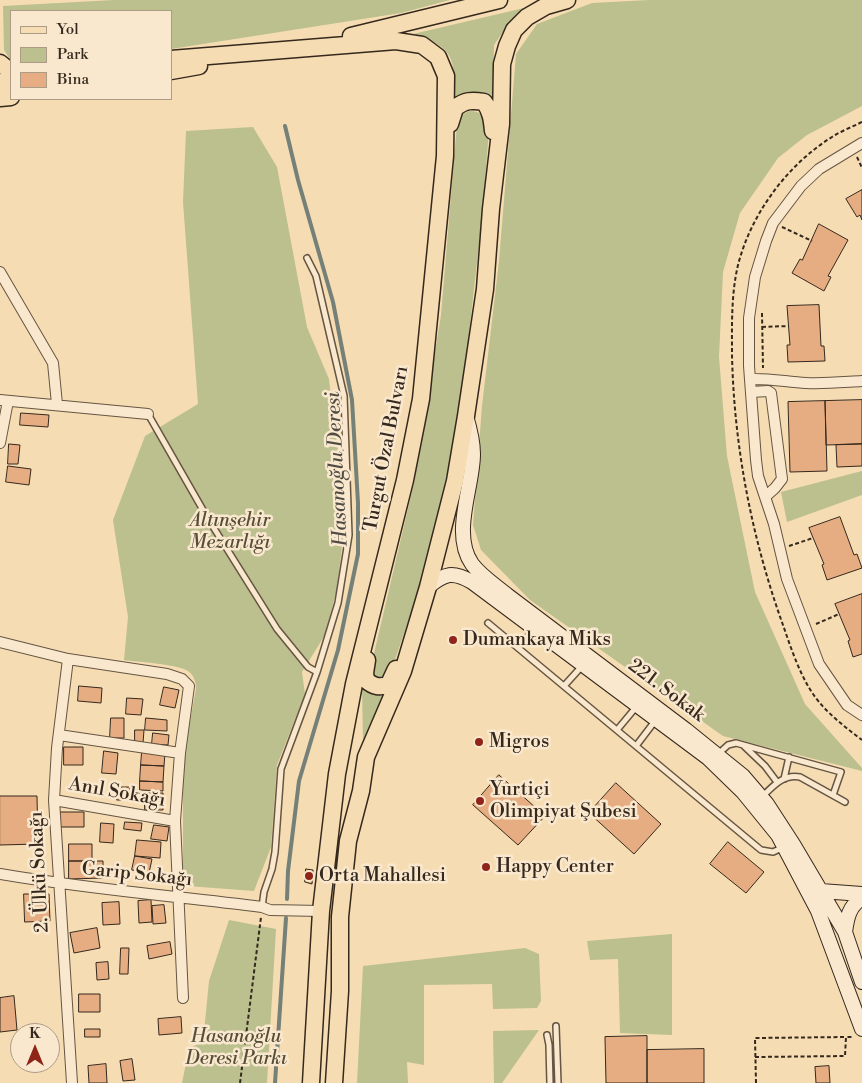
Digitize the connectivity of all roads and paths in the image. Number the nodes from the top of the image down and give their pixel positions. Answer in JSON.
{"nodes":[{"id":1,"x":499,"y":0,"type":"edge"},
{"id":2,"x":567,"y":0,"type":"edge"},
{"id":3,"x":263,"y":52,"type":"junction"},
{"id":4,"x":172,"y":59,"type":"edge"},
{"id":5,"x":0,"y":63,"type":"edge"},
{"id":6,"x":209,"y":64,"type":"junction"},
{"id":7,"x":172,"y":67,"type":"edge"},
{"id":8,"x":10,"y":71,"type":"edge"},
{"id":9,"x":172,"y":71,"type":"edge"},
{"id":10,"x":862,"y":143,"type":"edge"},
{"id":11,"x":862,"y":155,"type":"edge"},
{"id":12,"x":445,"y":156,"type":"junction"},
{"id":13,"x":851,"y":161,"type":"dead end"},
{"id":14,"x":492,"y":210,"type":"junction"},
{"id":15,"x":773,"y":223,"type":"junction"},
{"id":16,"x":786,"y":224,"type":"dead end"},
{"id":17,"x":784,"y":228,"type":"junction"},
{"id":18,"x":812,"y":241,"type":"dead end"},
{"id":19,"x":307,"y":258,"type":"dead end"},
{"id":20,"x":0,"y":272,"type":"edge"},
{"id":21,"x":762,"y":310,"type":"dead end"},
{"id":22,"x":789,"y":326,"type":"dead end"},
{"id":23,"x":762,"y":327,"type":"junction"},
{"id":24,"x":749,"y":328,"type":"junction"},
{"id":25,"x":763,"y":378,"type":"junction"},
{"id":26,"x":750,"y":379,"type":"junction"},
{"id":27,"x":862,"y":381,"type":"edge"},
{"id":28,"x":751,"y":392,"type":"junction"},
{"id":29,"x":4,"y":400,"type":"edge"},
{"id":30,"x":57,"y":404,"type":"junction"},
{"id":31,"x":148,"y":414,"type":"joint"},
{"id":32,"x":466,"y":416,"type":"junction"},
{"id":33,"x":0,"y":443,"type":"edge"},
{"id":34,"x":765,"y":497,"type":"junction"},
{"id":35,"x":813,"y":538,"type":"dead end"},
{"id":36,"x":786,"y":548,"type":"junction"},
{"id":37,"x":383,"y":574,"type":"junction"},
{"id":38,"x":428,"y":587,"type":"junction"},
{"id":39,"x":839,"y":614,"type":"dead end"},
{"id":40,"x":488,"y":623,"type":"dead end"},
{"id":41,"x":806,"y":628,"type":"junction"},
{"id":42,"x":534,"y":629,"type":"junction"},
{"id":43,"x":0,"y":642,"type":"edge"},
{"id":44,"x":518,"y":648,"type":"junction"},
{"id":45,"x":68,"y":659,"type":"junction"},
{"id":46,"x":583,"y":665,"type":"junction"},
{"id":47,"x":317,"y":672,"type":"junction"},
{"id":48,"x":564,"y":686,"type":"junction"},
{"id":49,"x":637,"y":706,"type":"junction"},
{"id":50,"x":862,"y":716,"type":"edge"},
{"id":51,"x":656,"y":720,"type":"junction"},
{"id":52,"x":617,"y":730,"type":"junction"},
{"id":53,"x":59,"y":736,"type":"junction"},
{"id":54,"x":743,"y":744,"type":"junction"},
{"id":55,"x":636,"y":746,"type":"junction"},
{"id":56,"x":180,"y":753,"type":"junction"},
{"id":57,"x":717,"y":755,"type":"junction"},
{"id":58,"x":789,"y":757,"type":"junction"},
{"id":59,"x":784,"y":779,"type":"junction"},
{"id":60,"x":777,"y":782,"type":"junction"},
{"id":61,"x":833,"y":795,"type":"junction"},
{"id":62,"x":761,"y":798,"type":"junction"},
{"id":63,"x":54,"y":800,"type":"junction"},
{"id":64,"x":845,"y":802,"type":"dead end"},
{"id":65,"x":175,"y":821,"type":"junction"},
{"id":66,"x":784,"y":847,"type":"junction"},
{"id":67,"x":0,"y":874,"type":"edge"},
{"id":68,"x":58,"y":884,"type":"junction"},
{"id":69,"x":821,"y":891,"type":"junction"},
{"id":70,"x":862,"y":894,"type":"edge"},
{"id":71,"x":178,"y":896,"type":"junction"},
{"id":72,"x":862,"y":898,"type":"edge"},
{"id":73,"x":266,"y":908,"type":"junction"},
{"id":74,"x":321,"y":911,"type":"junction"},
{"id":75,"x":340,"y":917,"type":"junction"},
{"id":76,"x":845,"y":932,"type":"junction"},
{"id":77,"x":862,"y":982,"type":"edge"},
{"id":78,"x":183,"y":998,"type":"dead end"},
{"id":79,"x":556,"y":1026,"type":"dead end"},
{"id":80,"x":858,"y":1033,"type":"edge"},
{"id":81,"x":547,"y":1035,"type":"dead end"},
{"id":82,"x":846,"y":1037,"type":"junction"},
{"id":83,"x":755,"y":1058,"type":"junction"},
{"id":84,"x":72,"y":1083,"type":"edge"},
{"id":85,"x":240,"y":1083,"type":"edge"},
{"id":86,"x":311,"y":1083,"type":"edge"},
{"id":87,"x":334,"y":1083,"type":"edge"},
{"id":88,"x":550,"y":1083,"type":"edge"},
{"id":89,"x":558,"y":1083,"type":"edge"},
{"id":90,"x":756,"y":1083,"type":"edge"}],
"edges":[{"from":1,"to":3,"type":"main road"},
{"from":2,"to":14,"type":"main road"},
{"from":3,"to":4,"type":"main road"},
{"from":3,"to":6,"type":"main road"},
{"from":3,"to":12,"type":"main road","name":"Turgut Özal Bulvarı"},
{"from":5,"to":8,"type":"main road"},
{"from":6,"to":7,"type":"main road"},
{"from":6,"to":9,"type":"main road"},
{"from":10,"to":15,"type":"street"},
{"from":11,"to":13,"type":"path"},
{"from":12,"to":14,"type":"main road"},
{"from":12,"to":37,"type":"main road","name":"Turgut Özal Bulvarı"},
{"from":14,"to":32,"type":"main road"},
{"from":15,"to":17,"type":"path"},
{"from":15,"to":24,"type":"street"},
{"from":16,"to":17,"type":"path"},
{"from":17,"to":18,"type":"path"},
{"from":19,"to":47,"type":"lane"},
{"from":20,"to":30,"type":"street"},
{"from":21,"to":23,"type":"path"},
{"from":22,"to":23,"type":"path"},
{"from":23,"to":24,"type":"path"},
{"from":23,"to":25,"type":"path"},
{"from":24,"to":26,"type":"street"},
{"from":25,"to":26,"type":"street"},
{"from":25,"to":27,"type":"street"},
{"from":26,"to":28,"type":"street"},
{"from":28,"to":34,"type":"street"},
{"from":28,"to":34,"type":"street"},
{"from":29,"to":30,"type":"street"},
{"from":29,"to":33,"type":"street"},
{"from":30,"to":31,"type":"street"},
{"from":31,"to":47,"type":"lane"},
{"from":32,"to":38,"type":"main road"},
{"from":32,"to":57,"type":"street","name":"221. Sokak"},
{"from":34,"to":36,"type":"street"},
{"from":35,"to":36,"type":"path"},
{"from":36,"to":41,"type":"street"},
{"from":37,"to":38,"type":"main road"},
{"from":37,"to":74,"type":"main road","name":"Turgut Özal Bulvarı"},
{"from":38,"to":42,"type":"street","name":"221. Sokak"},
{"from":38,"to":75,"type":"main road"},
{"from":39,"to":41,"type":"path"},
{"from":40,"to":44,"type":"lane"},
{"from":41,"to":50,"type":"street"},
{"from":42,"to":44,"type":"lane"},
{"from":42,"to":46,"type":"street","name":"221. Sokak"},
{"from":43,"to":45,"type":"street"},
{"from":44,"to":48,"type":"lane"},
{"from":45,"to":53,"type":"street","name":"2. Ülkü Sokağı"},
{"from":45,"to":56,"type":"street"},
{"from":46,"to":48,"type":"lane"},
{"from":46,"to":49,"type":"street","name":"221. Sokak"},
{"from":47,"to":73,"type":"lane"},
{"from":48,"to":52,"type":"lane"},
{"from":49,"to":51,"type":"street","name":"221. Sokak"},
{"from":49,"to":52,"type":"lane"},
{"from":51,"to":55,"type":"lane"},
{"from":51,"to":66,"type":"street","name":"221. Sokak"},
{"from":52,"to":55,"type":"lane"},
{"from":53,"to":56,"type":"street"},
{"from":53,"to":63,"type":"street","name":"2. Ülkü Sokağı"},
{"from":54,"to":57,"type":"lane"},
{"from":54,"to":58,"type":"lane"},
{"from":54,"to":60,"type":"lane"},
{"from":55,"to":66,"type":"lane"},
{"from":56,"to":65,"type":"street"},
{"from":57,"to":62,"type":"street","name":"221. Sokak"},
{"from":58,"to":59,"type":"lane"},
{"from":58,"to":61,"type":"lane"},
{"from":59,"to":60,"type":"lane"},
{"from":59,"to":61,"type":"lane"},
{"from":60,"to":62,"type":"lane"},
{"from":61,"to":64,"type":"lane"},
{"from":62,"to":69,"type":"street","name":"221. Sokak"},
{"from":63,"to":65,"type":"street","name":"Anıl Sokağı"},
{"from":63,"to":68,"type":"street","name":"2. Ülkü Sokağı"},
{"from":65,"to":71,"type":"street"},
{"from":66,"to":80,"type":"street","name":"221. Sokak"},
{"from":67,"to":68,"type":"street","name":"Garip Sokağı"},
{"from":68,"to":71,"type":"street","name":"Garip Sokağı"},
{"from":68,"to":84,"type":"street","name":"2. Ülkü Sokağı"},
{"from":69,"to":70,"type":"street"},
{"from":69,"to":76,"type":"street","name":"221. Sokak"},
{"from":71,"to":73,"type":"street","name":"Garip Sokağı"},
{"from":71,"to":78,"type":"street"},
{"from":72,"to":76,"type":"street"},
{"from":73,"to":74,"type":"street","name":"Garip Sokağı"},
{"from":73,"to":85,"type":"path"},
{"from":74,"to":75,"type":"main road"},
{"from":74,"to":86,"type":"main road","name":"Turgut Özal Bulvarı"},
{"from":75,"to":87,"type":"main road"},
{"from":76,"to":77,"type":"street","name":"221. Sokak"},
{"from":79,"to":89,"type":"lane"},
{"from":80,"to":82,"type":"path"},
{"from":81,"to":88,"type":"lane"},
{"from":82,"to":83,"type":"path"},
{"from":82,"to":83,"type":"path"},
{"from":83,"to":90,"type":"path"}]}
